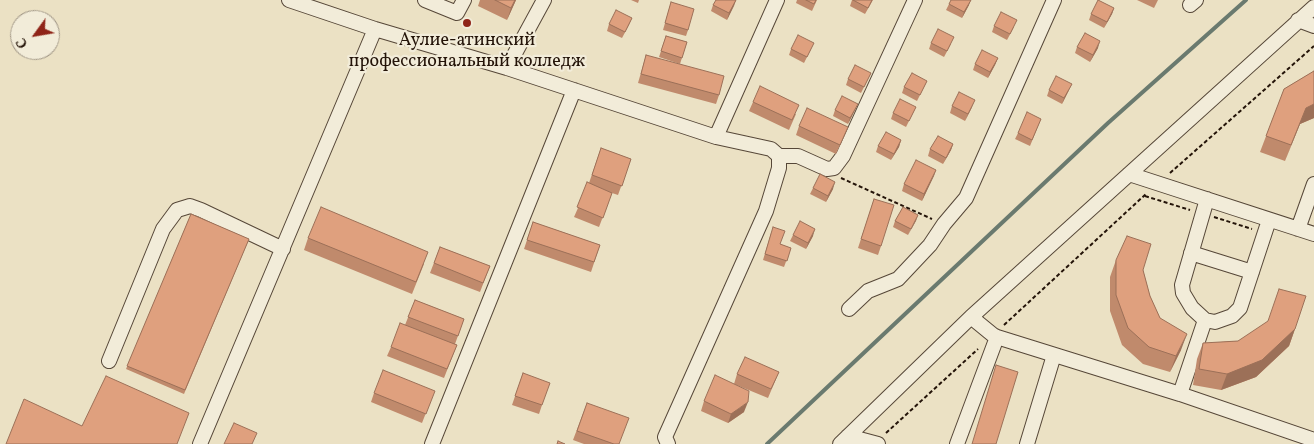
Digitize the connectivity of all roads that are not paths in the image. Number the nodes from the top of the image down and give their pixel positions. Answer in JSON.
{"nodes":[{"id":1,"x":288,"y":0,"type":"edge"},
{"id":2,"x":425,"y":0,"type":"edge"},
{"id":3,"x":464,"y":0,"type":"edge"},
{"id":4,"x":544,"y":0,"type":"edge"},
{"id":5,"x":777,"y":0,"type":"edge"},
{"id":6,"x":914,"y":0,"type":"edge"},
{"id":7,"x":1054,"y":0,"type":"edge"},
{"id":8,"x":1314,"y":7,"type":"edge"},
{"id":9,"x":1298,"y":20,"type":"junction"},
{"id":10,"x":1314,"y":26,"type":"edge"},
{"id":11,"x":375,"y":29,"type":"junction"},
{"id":12,"x":507,"y":68,"type":"junction"},
{"id":13,"x":574,"y":90,"type":"junction"},
{"id":14,"x":716,"y":137,"type":"junction"},
{"id":15,"x":779,"y":156,"type":"junction"},
{"id":16,"x":1129,"y":174,"type":"junction"},
{"id":17,"x":1314,"y":184,"type":"edge"},
{"id":18,"x":1207,"y":199,"type":"junction"},
{"id":19,"x":1269,"y":220,"type":"junction"},
{"id":20,"x":1298,"y":229,"type":"junction"},
{"id":21,"x":1314,"y":234,"type":"edge"},
{"id":22,"x":283,"y":249,"type":"junction"},
{"id":23,"x":1191,"y":253,"type":"junction"},
{"id":24,"x":1252,"y":272,"type":"junction"},
{"id":25,"x":849,"y":309,"type":"dead end"},
{"id":26,"x":971,"y":317,"type":"junction"},
{"id":27,"x":1205,"y":320,"type":"junction"},
{"id":28,"x":995,"y":336,"type":"junction"},
{"id":29,"x":1054,"y":355,"type":"junction"},
{"id":30,"x":109,"y":362,"type":"dead end"},
{"id":31,"x":1180,"y":394,"type":"junction"},
{"id":32,"x":844,"y":440,"type":"edge"},
{"id":33,"x":1314,"y":440,"type":"edge"},
{"id":34,"x":665,"y":442,"type":"edge"},
{"id":35,"x":200,"y":444,"type":"edge"},
{"id":36,"x":432,"y":444,"type":"edge"},
{"id":37,"x":877,"y":444,"type":"edge"},
{"id":38,"x":957,"y":444,"type":"edge"},
{"id":39,"x":1027,"y":444,"type":"edge"}],
"edges":[{"from":1,"to":11,"type":"street"},
{"from":2,"to":3,"type":"street"},
{"from":4,"to":12,"type":"street"},
{"from":5,"to":14,"type":"street"},
{"from":6,"to":15,"type":"street"},
{"from":7,"to":25,"type":"street"},
{"from":8,"to":9,"type":"street"},
{"from":9,"to":10,"type":"street"},
{"from":9,"to":16,"type":"street"},
{"from":11,"to":12,"type":"street"},
{"from":11,"to":22,"type":"street"},
{"from":12,"to":13,"type":"street"},
{"from":13,"to":14,"type":"street"},
{"from":13,"to":36,"type":"street"},
{"from":14,"to":15,"type":"street"},
{"from":15,"to":34,"type":"street"},
{"from":16,"to":18,"type":"street"},
{"from":16,"to":26,"type":"street"},
{"from":17,"to":20,"type":"street"},
{"from":18,"to":19,"type":"street"},
{"from":18,"to":23,"type":"street"},
{"from":19,"to":20,"type":"street"},
{"from":19,"to":24,"type":"street"},
{"from":20,"to":21,"type":"street"},
{"from":22,"to":30,"type":"street"},
{"from":22,"to":35,"type":"street"},
{"from":23,"to":24,"type":"street"},
{"from":23,"to":27,"type":"street"},
{"from":24,"to":27,"type":"street"},
{"from":26,"to":28,"type":"street"},
{"from":26,"to":32,"type":"street"},
{"from":27,"to":31,"type":"street"},
{"from":28,"to":29,"type":"street"},
{"from":28,"to":38,"type":"street"},
{"from":29,"to":31,"type":"street"},
{"from":29,"to":39,"type":"street"},
{"from":31,"to":33,"type":"street"},
{"from":32,"to":37,"type":"street"}]}
